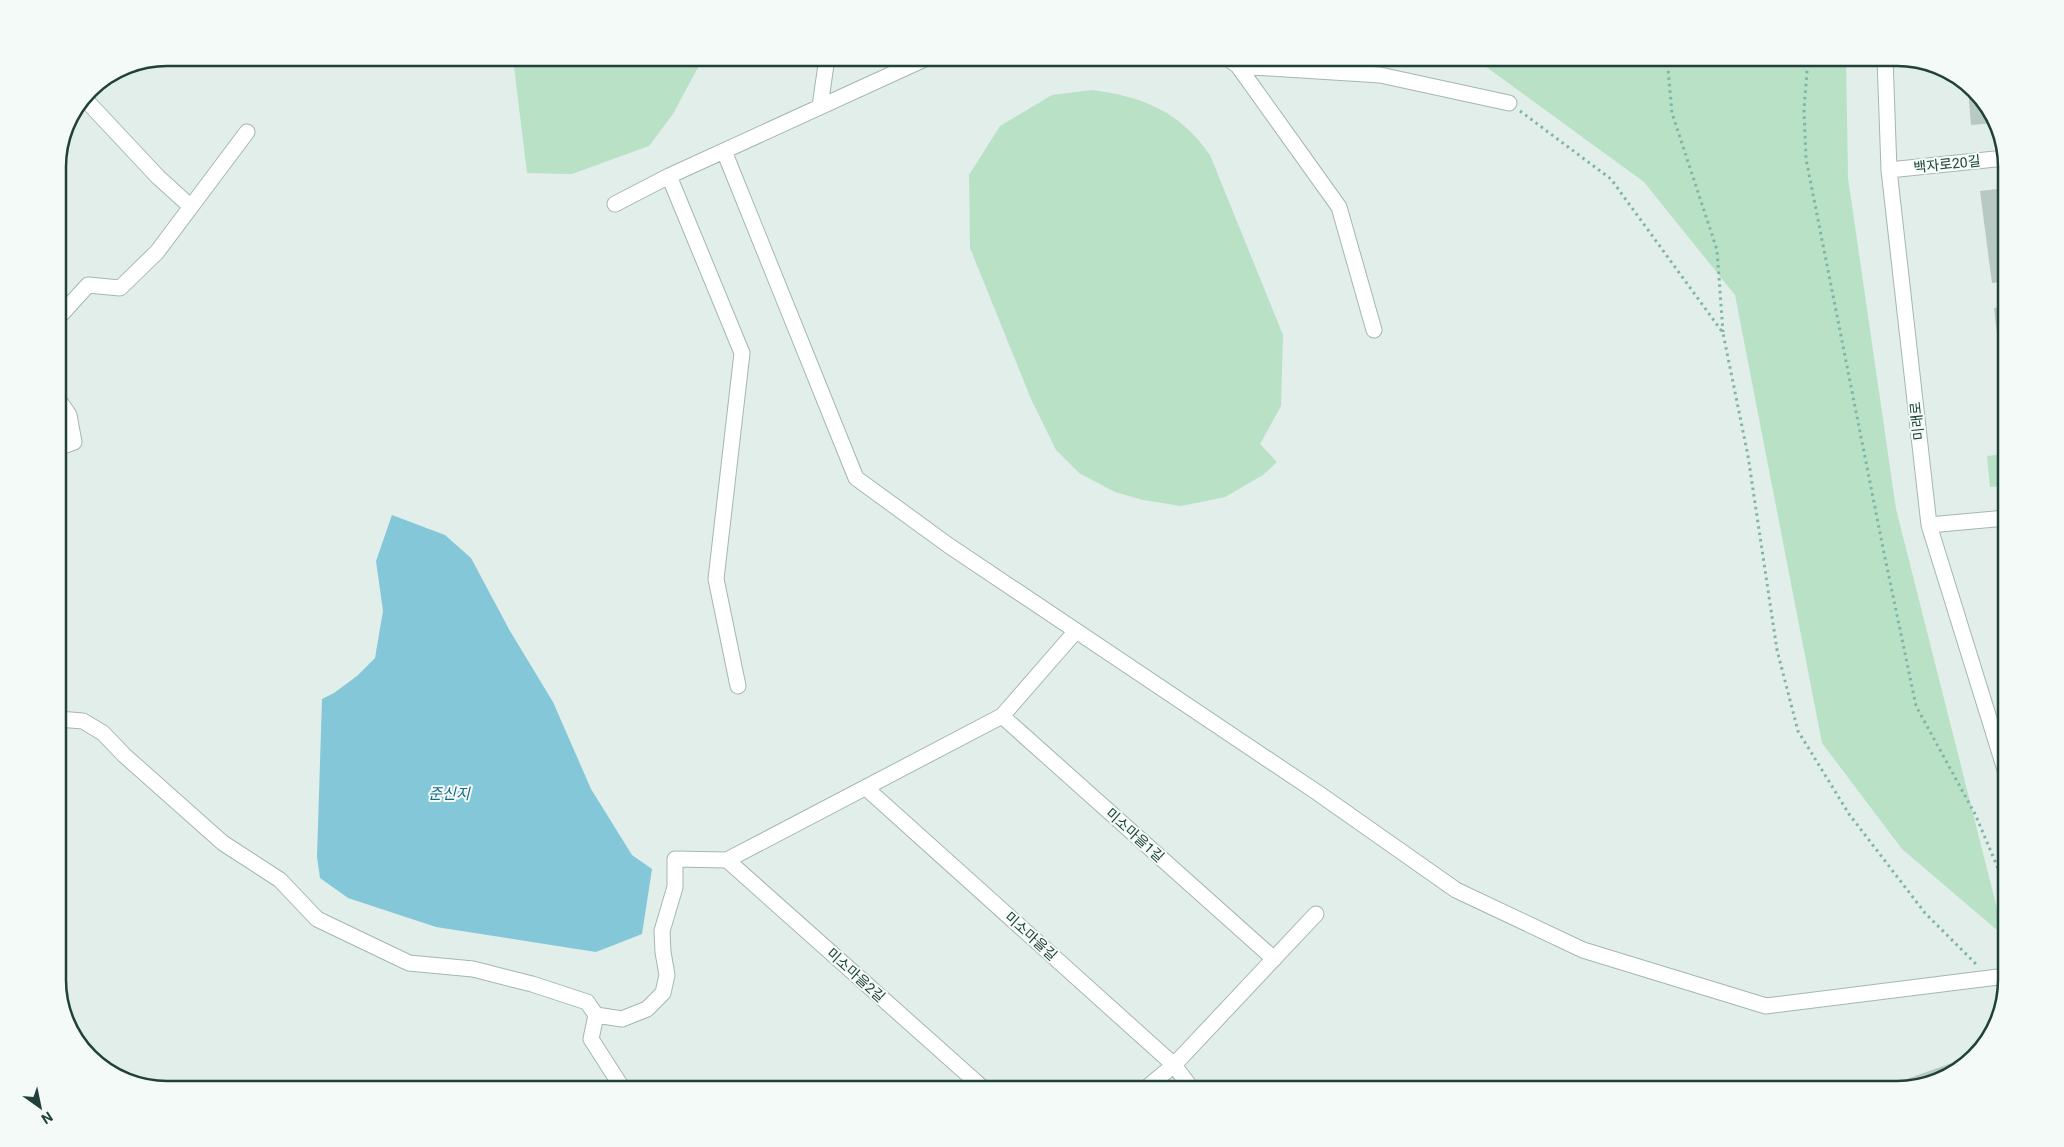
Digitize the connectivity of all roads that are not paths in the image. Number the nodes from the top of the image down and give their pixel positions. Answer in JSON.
{"nodes":[{"id":1,"x":826,"y":66,"type":"edge"},
{"id":2,"x":909,"y":66,"type":"edge"},
{"id":3,"x":1236,"y":66,"type":"edge"},
{"id":4,"x":1278,"y":66,"type":"edge"},
{"id":5,"x":1885,"y":66,"type":"edge"},
{"id":6,"x":1509,"y":103,"type":"road end"},
{"id":7,"x":89,"y":104,"type":"edge"},
{"id":8,"x":820,"y":106,"type":"junction"},
{"id":9,"x":247,"y":132,"type":"dead end"},
{"id":10,"x":724,"y":151,"type":"junction"},
{"id":11,"x":1998,"y":159,"type":"edge"},
{"id":12,"x":1889,"y":170,"type":"junction"},
{"id":13,"x":670,"y":176,"type":"junction"},
{"id":14,"x":615,"y":204,"type":"dead end"},
{"id":15,"x":190,"y":206,"type":"junction"},
{"id":16,"x":66,"y":309,"type":"edge"},
{"id":17,"x":1374,"y":330,"type":"dead end"},
{"id":18,"x":66,"y":410,"type":"edge"},
{"id":19,"x":66,"y":445,"type":"edge"},
{"id":20,"x":1998,"y":519,"type":"edge"},
{"id":21,"x":1929,"y":525,"type":"junction"},
{"id":22,"x":1076,"y":631,"type":"junction"},
{"id":23,"x":738,"y":686,"type":"dead end"},
{"id":24,"x":1002,"y":716,"type":"junction"},
{"id":25,"x":66,"y":720,"type":"edge"},
{"id":26,"x":1998,"y":747,"type":"edge"},
{"id":27,"x":866,"y":788,"type":"junction"},
{"id":28,"x":727,"y":860,"type":"junction"},
{"id":29,"x":1316,"y":914,"type":"dead end"},
{"id":30,"x":1274,"y":959,"type":"junction"},
{"id":31,"x":1998,"y":977,"type":"edge"},
{"id":32,"x":596,"y":1015,"type":"junction"},
{"id":33,"x":1174,"y":1065,"type":"junction"},
{"id":34,"x":617,"y":1081,"type":"edge"},
{"id":35,"x":974,"y":1081,"type":"edge"},
{"id":36,"x":1155,"y":1081,"type":"edge"},
{"id":37,"x":1186,"y":1081,"type":"edge"}],
"edges":[{"from":1,"to":8,"type":"street"},
{"from":2,"to":8,"type":"street"},
{"from":3,"to":17,"type":"street"},
{"from":4,"to":6,"type":"street"},
{"from":5,"to":12,"type":"street","name":"미래로"},
{"from":7,"to":15,"type":"street"},
{"from":8,"to":10,"type":"street"},
{"from":9,"to":15,"type":"street"},
{"from":10,"to":13,"type":"street"},
{"from":10,"to":22,"type":"street"},
{"from":11,"to":12,"type":"street","name":"백자로20길"},
{"from":12,"to":21,"type":"street","name":"미래로"},
{"from":13,"to":14,"type":"street"},
{"from":13,"to":23,"type":"street"},
{"from":15,"to":16,"type":"street"},
{"from":18,"to":19,"type":"street"},
{"from":20,"to":21,"type":"street"},
{"from":21,"to":26,"type":"street","name":"미래로"},
{"from":22,"to":24,"type":"street"},
{"from":22,"to":31,"type":"street"},
{"from":24,"to":27,"type":"street"},
{"from":24,"to":30,"type":"street","name":"미소마을1길"},
{"from":25,"to":32,"type":"street"},
{"from":27,"to":28,"type":"street"},
{"from":27,"to":33,"type":"street","name":"미소마을길"},
{"from":28,"to":32,"type":"street"},
{"from":28,"to":35,"type":"street","name":"미소마을2길"},
{"from":29,"to":30,"type":"street"},
{"from":30,"to":33,"type":"street"},
{"from":32,"to":34,"type":"street"},
{"from":33,"to":36,"type":"street"},
{"from":33,"to":37,"type":"street","name":"미소마을길"}]}
